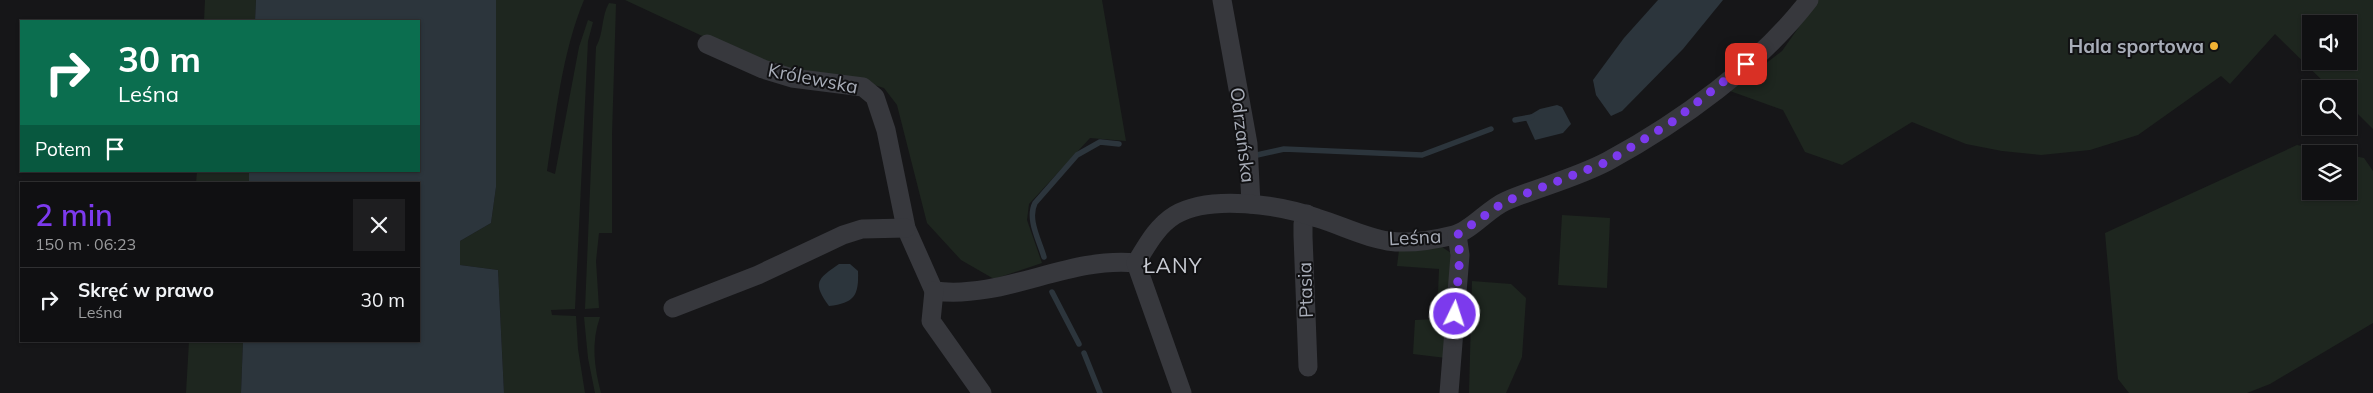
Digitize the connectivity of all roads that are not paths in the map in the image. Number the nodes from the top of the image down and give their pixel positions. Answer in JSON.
{"nodes":[{"id":1,"x":1222,"y":0,"type":"edge"},
{"id":2,"x":1809,"y":0,"type":"edge"},
{"id":3,"x":707,"y":44,"type":"dead end"},
{"id":4,"x":1251,"y":204,"type":"junction"},
{"id":5,"x":1307,"y":214,"type":"junction"},
{"id":6,"x":906,"y":228,"type":"junction"},
{"id":7,"x":1457,"y":235,"type":"junction"},
{"id":8,"x":1136,"y":263,"type":"junction"},
{"id":9,"x":934,"y":291,"type":"junction"},
{"id":10,"x":672,"y":308,"type":"dead end"},
{"id":11,"x":1308,"y":367,"type":"dead end"},
{"id":12,"x":982,"y":393,"type":"edge"},
{"id":13,"x":1182,"y":393,"type":"edge"},
{"id":14,"x":1449,"y":393,"type":"edge"}],
"edges":[{"from":1,"to":4,"type":"street","name":"Odrzańska"},
{"from":2,"to":7,"type":"street","name":"Leśna"},
{"from":3,"to":6,"type":"street","name":"Królewska"},
{"from":4,"to":5,"type":"street","name":"Leśna"},
{"from":4,"to":8,"type":"street","name":"Odrzańska"},
{"from":5,"to":7,"type":"street","name":"Leśna"},
{"from":5,"to":11,"type":"street","name":"Ptasia"},
{"from":6,"to":9,"type":"street","name":"Królewska"},
{"from":6,"to":10,"type":"street"},
{"from":7,"to":14,"type":"street"},
{"from":8,"to":9,"type":"street"},
{"from":8,"to":13,"type":"street"},
{"from":9,"to":12,"type":"street"}]}
